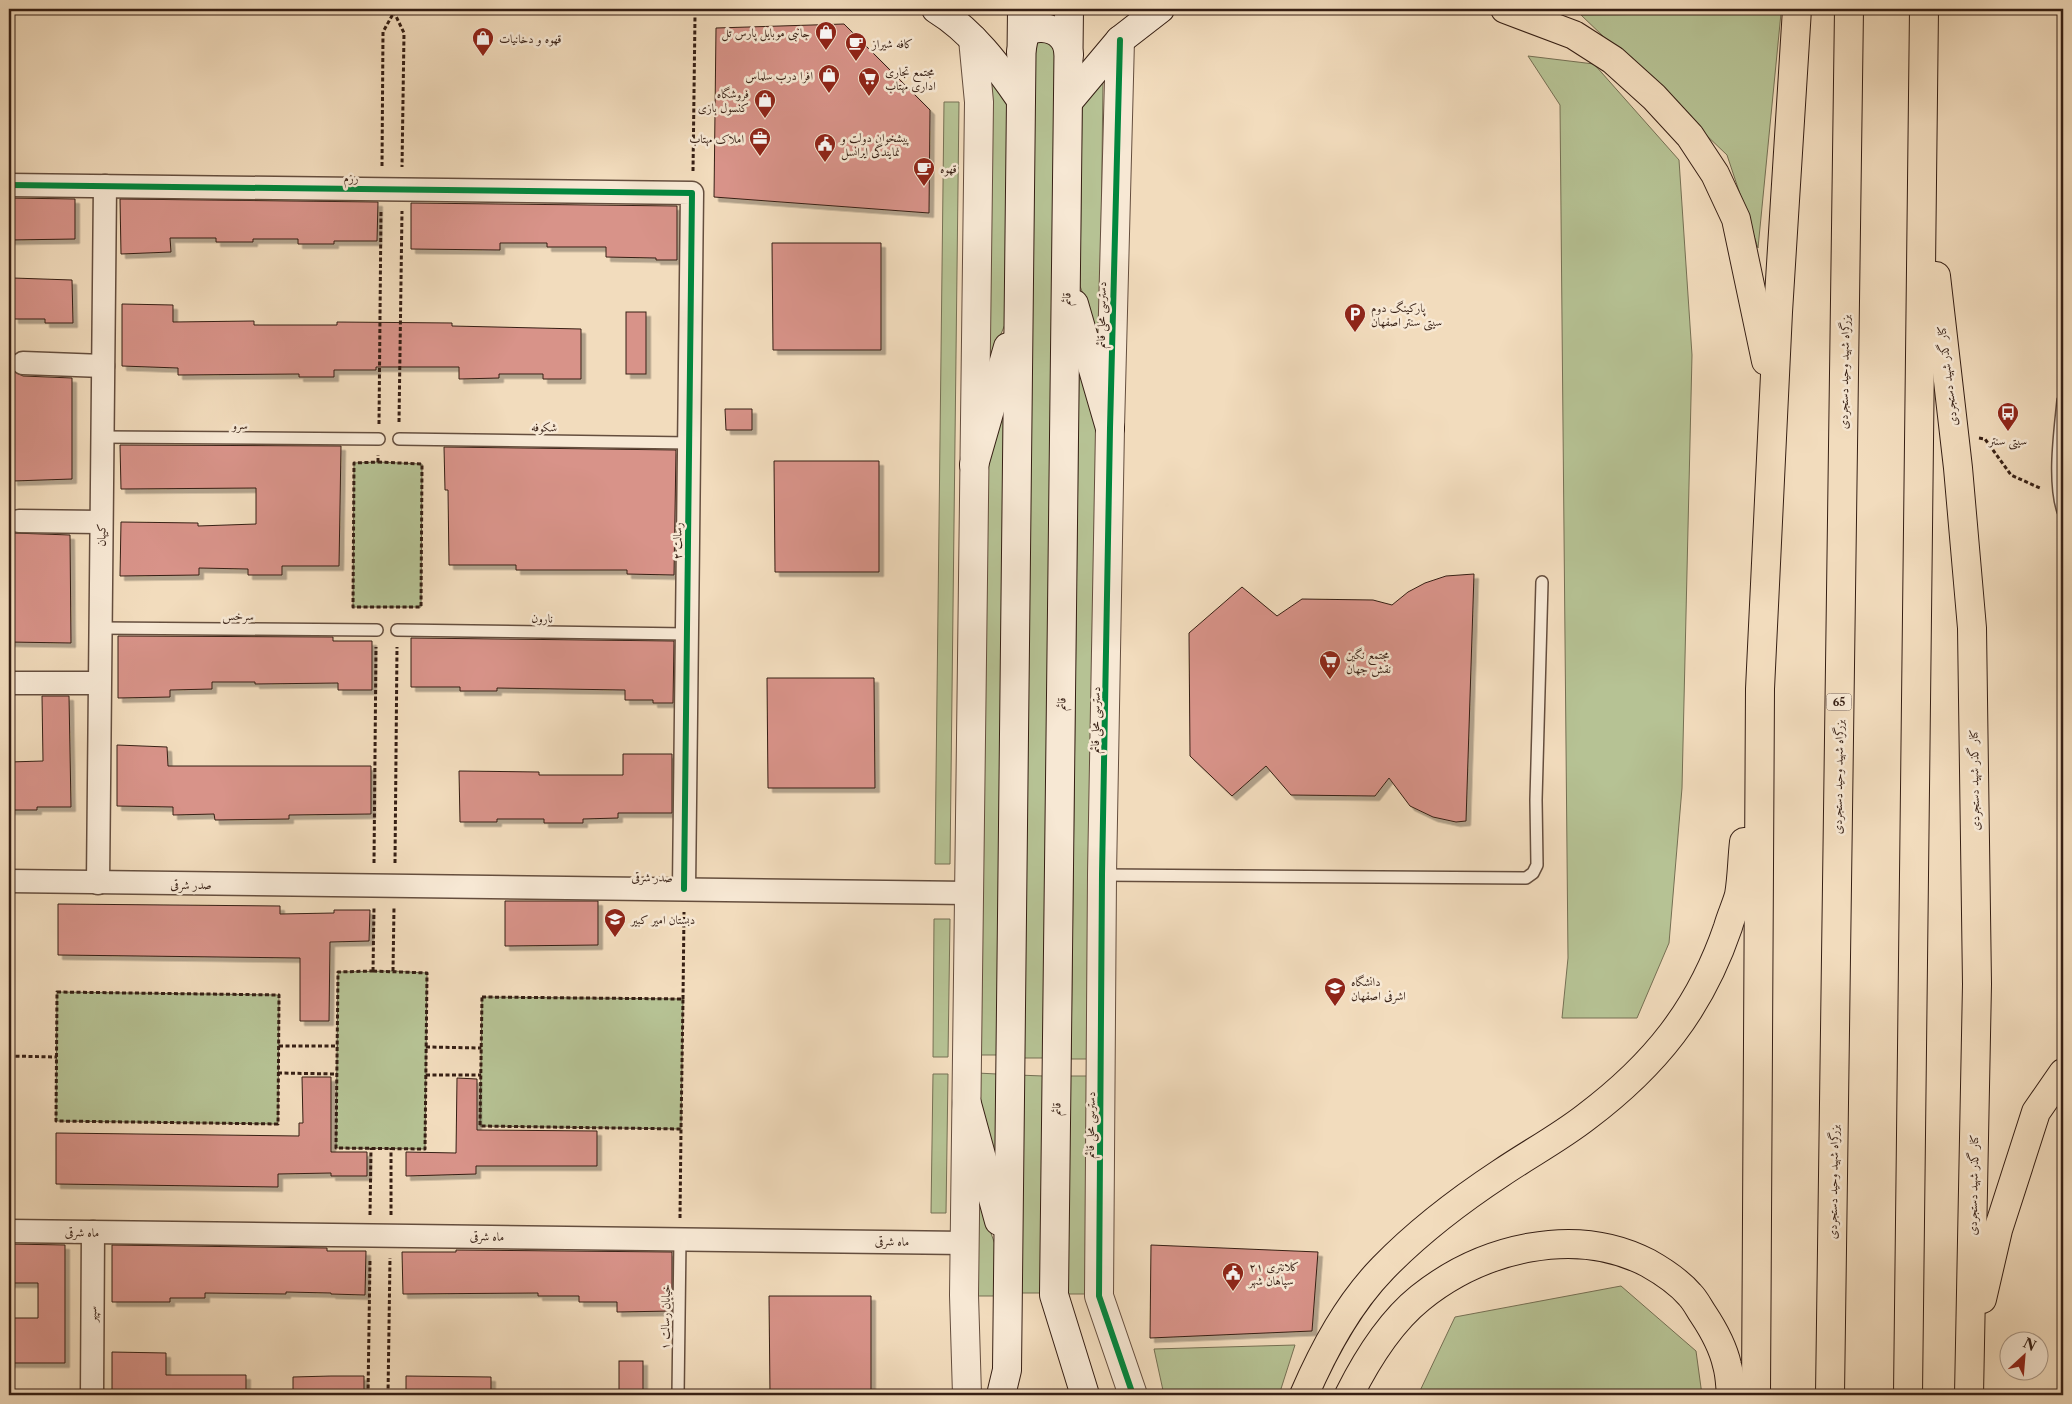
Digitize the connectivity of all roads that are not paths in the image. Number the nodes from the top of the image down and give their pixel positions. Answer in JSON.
{"nodes":[{"id":1,"x":936,"y":9,"type":"edge"},
{"id":2,"x":1022,"y":9,"type":"edge"},
{"id":3,"x":1069,"y":9,"type":"edge"},
{"id":4,"x":1160,"y":9,"type":"edge"},
{"id":5,"x":1505,"y":9,"type":"edge"},
{"id":6,"x":1797,"y":9,"type":"edge"},
{"id":7,"x":1849,"y":9,"type":"edge"},
{"id":8,"x":1924,"y":9,"type":"edge"},
{"id":9,"x":973,"y":40,"type":"junction"},
{"id":10,"x":1120,"y":40,"type":"junction"},
{"id":11,"x":1022,"y":52,"type":"junction"},
{"id":12,"x":1069,"y":54,"type":"junction"},
{"id":13,"x":1021,"y":100,"type":"junction"},
{"id":14,"x":1068,"y":102,"type":"junction"},
{"id":15,"x":1923,"y":167,"type":"junction"},
{"id":16,"x":9,"y":185,"type":"edge"},
{"id":17,"x":105,"y":186,"type":"junction"},
{"id":18,"x":692,"y":193,"type":"joint"},
{"id":19,"x":1066,"y":276,"type":"junction"},
{"id":20,"x":1018,"y":312,"type":"junction"},
{"id":21,"x":23,"y":362,"type":"dead end"},
{"id":22,"x":103,"y":366,"type":"junction"},
{"id":23,"x":1774,"y":397,"type":"junction"},
{"id":24,"x":2063,"y":401,"type":"edge"},
{"id":25,"x":1110,"y":428,"type":"junction"},
{"id":26,"x":102,"y":437,"type":"junction"},
{"id":27,"x":379,"y":439,"type":"road end"},
{"id":28,"x":399,"y":439,"type":"road end"},
{"id":29,"x":690,"y":443,"type":"junction"},
{"id":30,"x":974,"y":465,"type":"junction"},
{"id":31,"x":2063,"y":511,"type":"edge"},
{"id":32,"x":19,"y":521,"type":"dead end"},
{"id":33,"x":101,"y":522,"type":"junction"},
{"id":34,"x":1542,"y":582,"type":"dead end"},
{"id":35,"x":100,"y":628,"type":"junction"},
{"id":36,"x":377,"y":630,"type":"road end"},
{"id":37,"x":397,"y":630,"type":"road end"},
{"id":38,"x":687,"y":634,"type":"junction"},
{"id":39,"x":100,"y":682,"type":"junction"},
{"id":40,"x":14,"y":683,"type":"dead end"},
{"id":41,"x":1760,"y":689,"type":"junction"},
{"id":42,"x":1102,"y":875,"type":"junction"},
{"id":43,"x":9,"y":881,"type":"edge"},
{"id":44,"x":98,"y":883,"type":"junction"},
{"id":45,"x":684,"y":889,"type":"junction"},
{"id":46,"x":969,"y":893,"type":"junction"},
{"id":47,"x":2063,"y":1073,"type":"edge"},
{"id":48,"x":967,"y":1104,"type":"junction"},
{"id":49,"x":9,"y":1231,"type":"edge"},
{"id":50,"x":93,"y":1232,"type":"junction"},
{"id":51,"x":680,"y":1239,"type":"junction"},
{"id":52,"x":965,"y":1243,"type":"junction"},
{"id":53,"x":1007,"y":1252,"type":"junction"},
{"id":54,"x":1969,"y":1352,"type":"junction"},
{"id":55,"x":92,"y":1395,"type":"edge"},
{"id":56,"x":678,"y":1395,"type":"edge"},
{"id":57,"x":967,"y":1395,"type":"edge"},
{"id":58,"x":1001,"y":1395,"type":"edge"},
{"id":59,"x":1085,"y":1395,"type":"edge"},
{"id":60,"x":1133,"y":1395,"type":"edge"},
{"id":61,"x":1304,"y":1395,"type":"edge"},
{"id":62,"x":1349,"y":1395,"type":"edge"},
{"id":63,"x":1731,"y":1395,"type":"edge"},
{"id":64,"x":1756,"y":1395,"type":"edge"},
{"id":65,"x":1830,"y":1395,"type":"edge"},
{"id":66,"x":1908,"y":1395,"type":"edge"},
{"id":67,"x":1969,"y":1395,"type":"edge"}],
"edges":[{"from":1,"to":9,"type":"main road"},
{"from":2,"to":11,"type":"main road"},
{"from":3,"to":12,"type":"main road","name":"قائم"},
{"from":4,"to":10,"type":"main road"},
{"from":5,"to":23,"type":"highway"},
{"from":6,"to":23,"type":"highway"},
{"from":7,"to":65,"type":"highway","name":"بزرگراه شهید وحید دستجردی","number":"65"},
{"from":8,"to":15,"type":"highway"},
{"from":9,"to":13,"type":"main road"},
{"from":9,"to":30,"type":"main road"},
{"from":10,"to":14,"type":"main road"},
{"from":10,"to":25,"type":"main road","name":"دسترسی محلی قائم"},
{"from":11,"to":12,"type":"main road"},
{"from":11,"to":13,"type":"main road"},
{"from":12,"to":14,"type":"main road","name":"قائم"},
{"from":13,"to":20,"type":"main road"},
{"from":14,"to":19,"type":"main road","name":"قائم"},
{"from":15,"to":54,"type":"highway","name":"کنار گذر شهید دستجردی"},
{"from":15,"to":66,"type":"highway"},
{"from":16,"to":17,"type":"street","name":"رزم"},
{"from":17,"to":18,"type":"street","name":"رزم"},
{"from":17,"to":22,"type":"street","name":"کیهان"},
{"from":18,"to":29,"type":"street","name":"رسالت ۲"},
{"from":19,"to":25,"type":"main road"},
{"from":19,"to":59,"type":"main road","name":"قائم"},
{"from":20,"to":30,"type":"main road"},
{"from":20,"to":53,"type":"main road"},
{"from":21,"to":22,"type":"street"},
{"from":22,"to":26,"type":"street","name":"کیهان"},
{"from":23,"to":41,"type":"highway"},
{"from":24,"to":31,"type":"lane"},
{"from":25,"to":42,"type":"main road","name":"دسترسی محلی قائم"},
{"from":26,"to":27,"type":"lane","name":"سرو"},
{"from":26,"to":33,"type":"street","name":"کیهان"},
{"from":28,"to":29,"type":"lane","name":"شکوفه"},
{"from":29,"to":38,"type":"street","name":"رسالت ۲"},
{"from":30,"to":46,"type":"main road"},
{"from":32,"to":33,"type":"street"},
{"from":33,"to":35,"type":"street","name":"کیهان"},
{"from":34,"to":42,"type":"lane"},
{"from":35,"to":36,"type":"lane","name":"سرخس"},
{"from":35,"to":39,"type":"street","name":"کیهان"},
{"from":37,"to":38,"type":"lane","name":"نارون"},
{"from":38,"to":45,"type":"street","name":"رسالت ۲"},
{"from":39,"to":40,"type":"street"},
{"from":39,"to":44,"type":"street","name":"کیهان"},
{"from":41,"to":61,"type":"highway"},
{"from":41,"to":64,"type":"highway"},
{"from":42,"to":60,"type":"main road","name":"دسترسی محلی قائم"},
{"from":43,"to":44,"type":"street","name":"صدر شرقی"},
{"from":44,"to":45,"type":"street","name":"صدر شرقی"},
{"from":45,"to":46,"type":"street","name":"صدر شرقی"},
{"from":46,"to":48,"type":"main road"},
{"from":47,"to":54,"type":"highway"},
{"from":48,"to":52,"type":"main road"},
{"from":48,"to":53,"type":"main road"},
{"from":49,"to":50,"type":"street","name":"ماه شرقی"},
{"from":50,"to":51,"type":"street","name":"ماه شرقی"},
{"from":50,"to":55,"type":"street","name":"سپهر"},
{"from":51,"to":52,"type":"street","name":"ماه شرقی"},
{"from":51,"to":56,"type":"lane","name":"خیابان رسالت ۱"},
{"from":52,"to":57,"type":"main road"},
{"from":53,"to":58,"type":"main road"},
{"from":54,"to":67,"type":"highway","name":"کنار گذر شهید دستجردی"},
{"from":62,"to":63,"type":"highway"}]}
